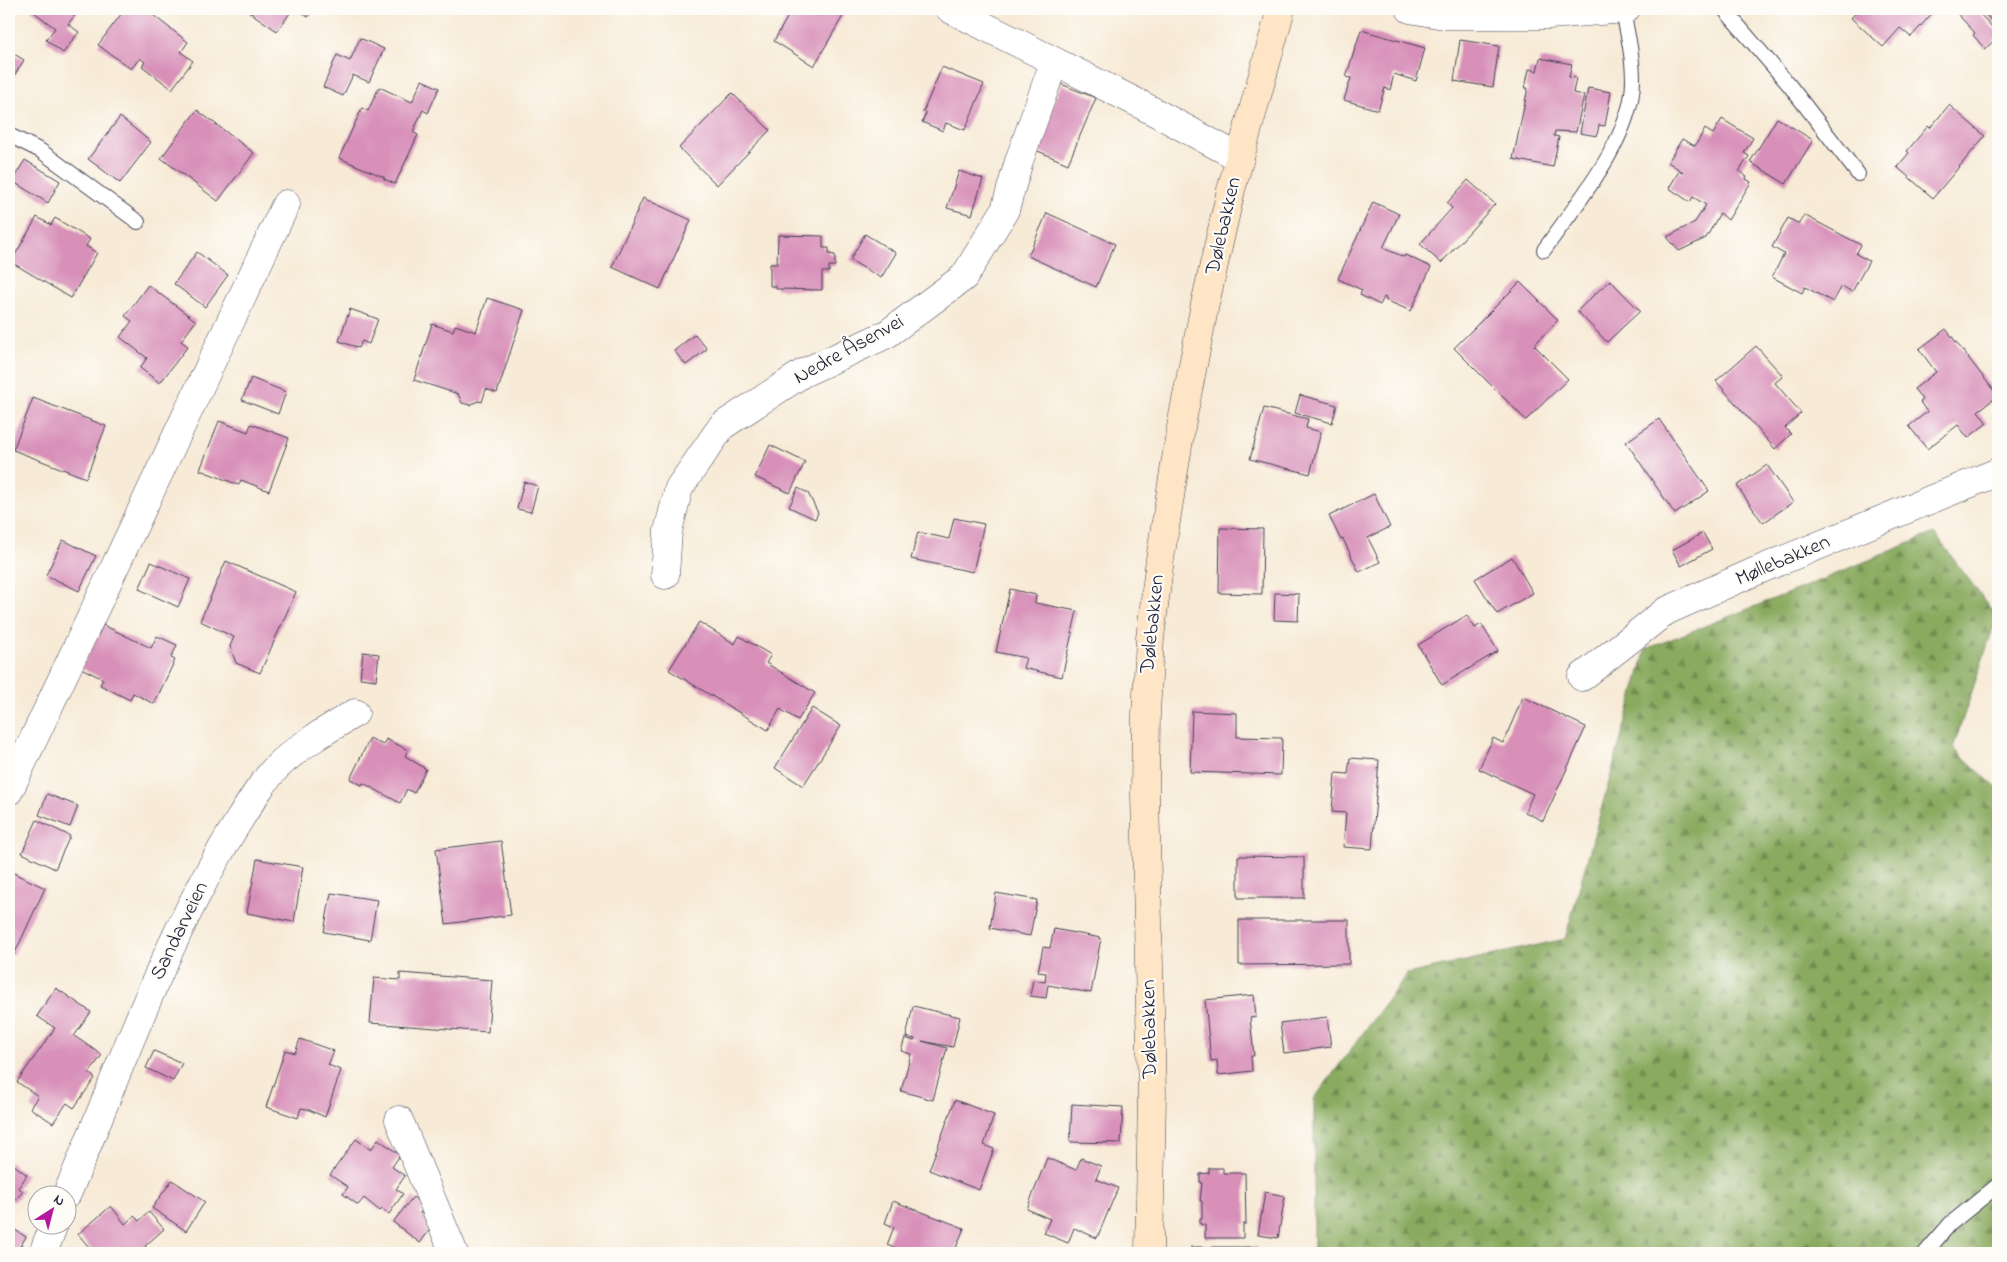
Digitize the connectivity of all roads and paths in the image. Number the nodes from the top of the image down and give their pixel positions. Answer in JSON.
{"nodes":[{"id":1,"x":950,"y":9,"type":"edge"},
{"id":2,"x":1281,"y":9,"type":"edge"},
{"id":3,"x":1410,"y":9,"type":"edge"},
{"id":4,"x":1622,"y":9,"type":"edge"},
{"id":5,"x":1626,"y":9,"type":"edge"},
{"id":6,"x":1724,"y":9,"type":"edge"},
{"id":7,"x":1054,"y":62,"type":"junction"},
{"id":8,"x":9,"y":135,"type":"edge"},
{"id":9,"x":1240,"y":158,"type":"junction"},
{"id":10,"x":1858,"y":174,"type":"dead end"},
{"id":11,"x":286,"y":204,"type":"dead end"},
{"id":12,"x":138,"y":222,"type":"dead end"},
{"id":13,"x":1544,"y":250,"type":"dead end"},
{"id":14,"x":1998,"y":472,"type":"edge"},
{"id":15,"x":665,"y":574,"type":"dead end"},
{"id":16,"x":1582,"y":677,"type":"dead end"},
{"id":17,"x":355,"y":713,"type":"dead end"},
{"id":18,"x":9,"y":791,"type":"edge"},
{"id":19,"x":399,"y":1120,"type":"dead end"},
{"id":20,"x":71,"y":1184,"type":"edge"},
{"id":21,"x":1998,"y":1185,"type":"edge"},
{"id":22,"x":50,"y":1234,"type":"edge"},
{"id":23,"x":43,"y":1253,"type":"edge"},
{"id":24,"x":454,"y":1253,"type":"edge"},
{"id":25,"x":1149,"y":1253,"type":"edge"},
{"id":26,"x":1925,"y":1253,"type":"edge"}],
"edges":[{"from":1,"to":7,"type":"street"},
{"from":2,"to":9,"type":"main road","name":"Dølebakken"},
{"from":3,"to":4,"type":"street"},
{"from":4,"to":5,"type":"street"},
{"from":4,"to":13,"type":"lane"},
{"from":6,"to":10,"type":"lane"},
{"from":7,"to":9,"type":"street"},
{"from":7,"to":15,"type":"street","name":"Nedre Åsenvei"},
{"from":8,"to":12,"type":"lane"},
{"from":9,"to":25,"type":"main road","name":"Dølebakken"},
{"from":11,"to":18,"type":"street"},
{"from":14,"to":16,"type":"street","name":"Møllebakken"},
{"from":17,"to":20,"type":"street","name":"Sandarveien"},
{"from":19,"to":24,"type":"street"},
{"from":21,"to":26,"type":"lane"},
{"from":22,"to":23,"type":"street"}]}
